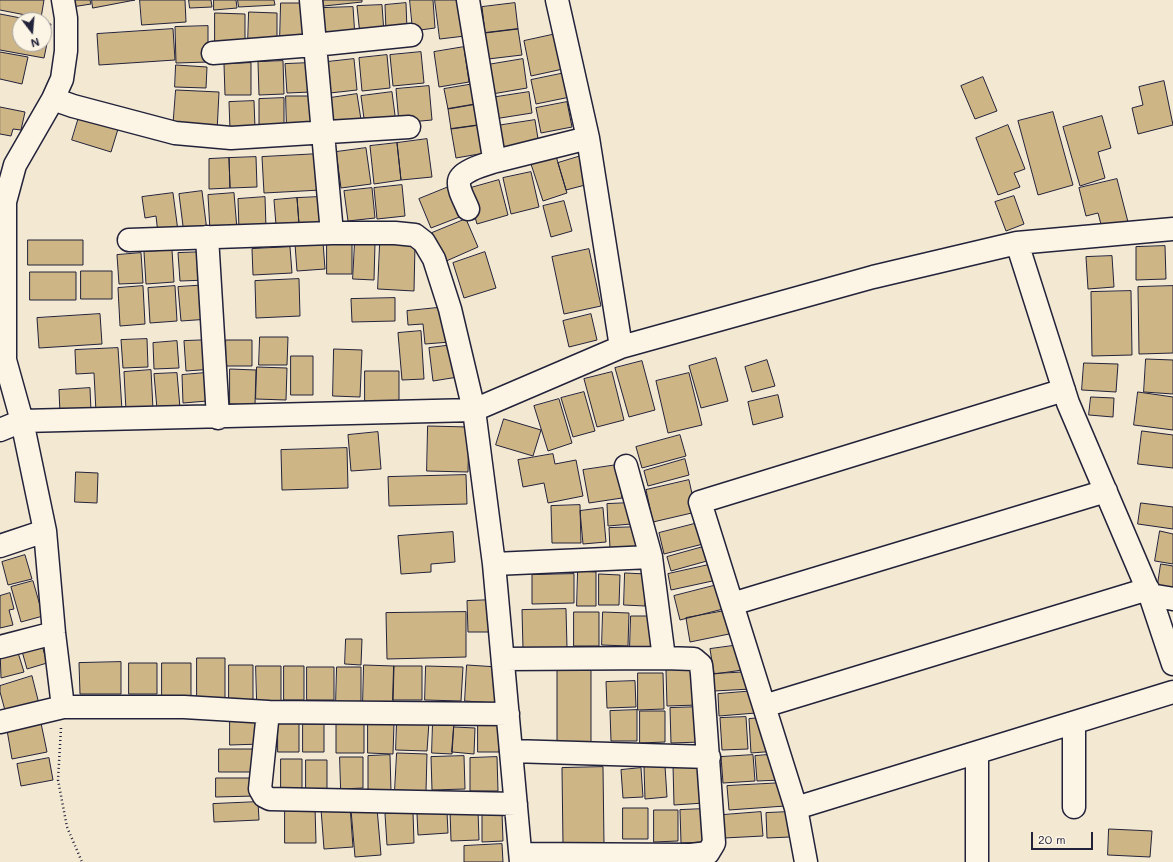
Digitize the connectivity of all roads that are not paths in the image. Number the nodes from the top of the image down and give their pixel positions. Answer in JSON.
{"nodes":[{"id":1,"x":62,"y":0,"type":"edge"},
{"id":2,"x":311,"y":0,"type":"edge"},
{"id":3,"x":468,"y":0,"type":"edge"},
{"id":4,"x":557,"y":0,"type":"edge"},
{"id":5,"x":411,"y":34,"type":"dead end"},
{"id":6,"x":314,"y":45,"type":"junction"},
{"id":7,"x":212,"y":53,"type":"dead end"},
{"id":8,"x":53,"y":99,"type":"junction"},
{"id":9,"x":409,"y":127,"type":"dead end"},
{"id":10,"x":323,"y":133,"type":"junction"},
{"id":11,"x":588,"y":138,"type":"junction"},
{"id":12,"x":496,"y":161,"type":"junction"},
{"id":13,"x":468,"y":209,"type":"dead end"},
{"id":14,"x":1173,"y":228,"type":"edge"},
{"id":15,"x":332,"y":233,"type":"junction"},
{"id":16,"x":207,"y":237,"type":"junction"},
{"id":17,"x":129,"y":240,"type":"dead end"},
{"id":18,"x":1017,"y":243,"type":"junction"},
{"id":19,"x":621,"y":347,"type":"junction"},
{"id":20,"x":1064,"y":390,"type":"junction"},
{"id":21,"x":474,"y":410,"type":"junction"},
{"id":22,"x":218,"y":418,"type":"junction"},
{"id":23,"x":22,"y":422,"type":"junction"},
{"id":24,"x":0,"y":430,"type":"edge"},
{"id":25,"x":626,"y":466,"type":"dead end"},
{"id":26,"x":1106,"y":491,"type":"junction"},
{"id":27,"x":45,"y":532,"type":"junction"},
{"id":28,"x":0,"y":546,"type":"edge"},
{"id":29,"x":651,"y":557,"type":"junction"},
{"id":30,"x":494,"y":564,"type":"junction"},
{"id":31,"x":1149,"y":592,"type":"junction"},
{"id":32,"x":1173,"y":598,"type":"edge"},
{"id":33,"x":732,"y":604,"type":"junction"},
{"id":34,"x":54,"y":633,"type":"junction"},
{"id":35,"x":0,"y":647,"type":"edge"},
{"id":36,"x":664,"y":658,"type":"junction"},
{"id":37,"x":502,"y":659,"type":"junction"},
{"id":38,"x":1173,"y":664,"type":"edge"},
{"id":39,"x":1173,"y":692,"type":"edge"},
{"id":40,"x":764,"y":706,"type":"junction"},
{"id":41,"x":63,"y":707,"type":"junction"},
{"id":42,"x":268,"y":712,"type":"junction"},
{"id":43,"x":508,"y":714,"type":"junction"},
{"id":44,"x":0,"y":722,"type":"edge"},
{"id":45,"x":1074,"y":723,"type":"junction"},
{"id":46,"x":511,"y":751,"type":"junction"},
{"id":47,"x":977,"y":753,"type":"junction"},
{"id":48,"x":709,"y":757,"type":"junction"},
{"id":49,"x":516,"y":804,"type":"junction"},
{"id":50,"x":1074,"y":807,"type":"dead end"},
{"id":51,"x":796,"y":808,"type":"junction"},
{"id":52,"x":521,"y":858,"type":"edge"},
{"id":53,"x":806,"y":862,"type":"edge"},
{"id":54,"x":977,"y":862,"type":"edge"}],
"edges":[{"from":1,"to":8,"type":"street"},
{"from":2,"to":6,"type":"street"},
{"from":3,"to":12,"type":"street"},
{"from":4,"to":11,"type":"street"},
{"from":5,"to":6,"type":"street"},
{"from":6,"to":7,"type":"street"},
{"from":6,"to":10,"type":"street"},
{"from":8,"to":10,"type":"street"},
{"from":8,"to":23,"type":"street"},
{"from":9,"to":10,"type":"street"},
{"from":10,"to":15,"type":"street"},
{"from":11,"to":12,"type":"street"},
{"from":11,"to":19,"type":"street"},
{"from":12,"to":13,"type":"street"},
{"from":14,"to":18,"type":"street"},
{"from":15,"to":16,"type":"street"},
{"from":15,"to":21,"type":"street"},
{"from":16,"to":17,"type":"street"},
{"from":16,"to":22,"type":"street"},
{"from":18,"to":19,"type":"street"},
{"from":18,"to":20,"type":"street"},
{"from":19,"to":21,"type":"street"},
{"from":20,"to":26,"type":"street"},
{"from":20,"to":33,"type":"street"},
{"from":21,"to":22,"type":"street"},
{"from":21,"to":30,"type":"street"},
{"from":22,"to":23,"type":"street"},
{"from":23,"to":24,"type":"street"},
{"from":23,"to":27,"type":"street"},
{"from":25,"to":29,"type":"street"},
{"from":26,"to":31,"type":"street"},
{"from":26,"to":33,"type":"street"},
{"from":27,"to":28,"type":"street"},
{"from":27,"to":34,"type":"street"},
{"from":29,"to":30,"type":"street"},
{"from":29,"to":36,"type":"street"},
{"from":30,"to":37,"type":"street"},
{"from":31,"to":32,"type":"street"},
{"from":31,"to":38,"type":"street"},
{"from":31,"to":40,"type":"street"},
{"from":33,"to":40,"type":"street"},
{"from":34,"to":35,"type":"street"},
{"from":34,"to":41,"type":"street"},
{"from":36,"to":37,"type":"street"},
{"from":36,"to":48,"type":"street"},
{"from":37,"to":43,"type":"street"},
{"from":39,"to":45,"type":"street"},
{"from":40,"to":51,"type":"street"},
{"from":41,"to":42,"type":"street"},
{"from":41,"to":44,"type":"street"},
{"from":42,"to":43,"type":"street"},
{"from":42,"to":49,"type":"street"},
{"from":43,"to":46,"type":"street"},
{"from":45,"to":47,"type":"street"},
{"from":45,"to":50,"type":"street"},
{"from":46,"to":48,"type":"street"},
{"from":46,"to":49,"type":"street"},
{"from":47,"to":51,"type":"street"},
{"from":47,"to":54,"type":"street"},
{"from":48,"to":52,"type":"street"},
{"from":49,"to":52,"type":"street"},
{"from":51,"to":53,"type":"street"}]}
